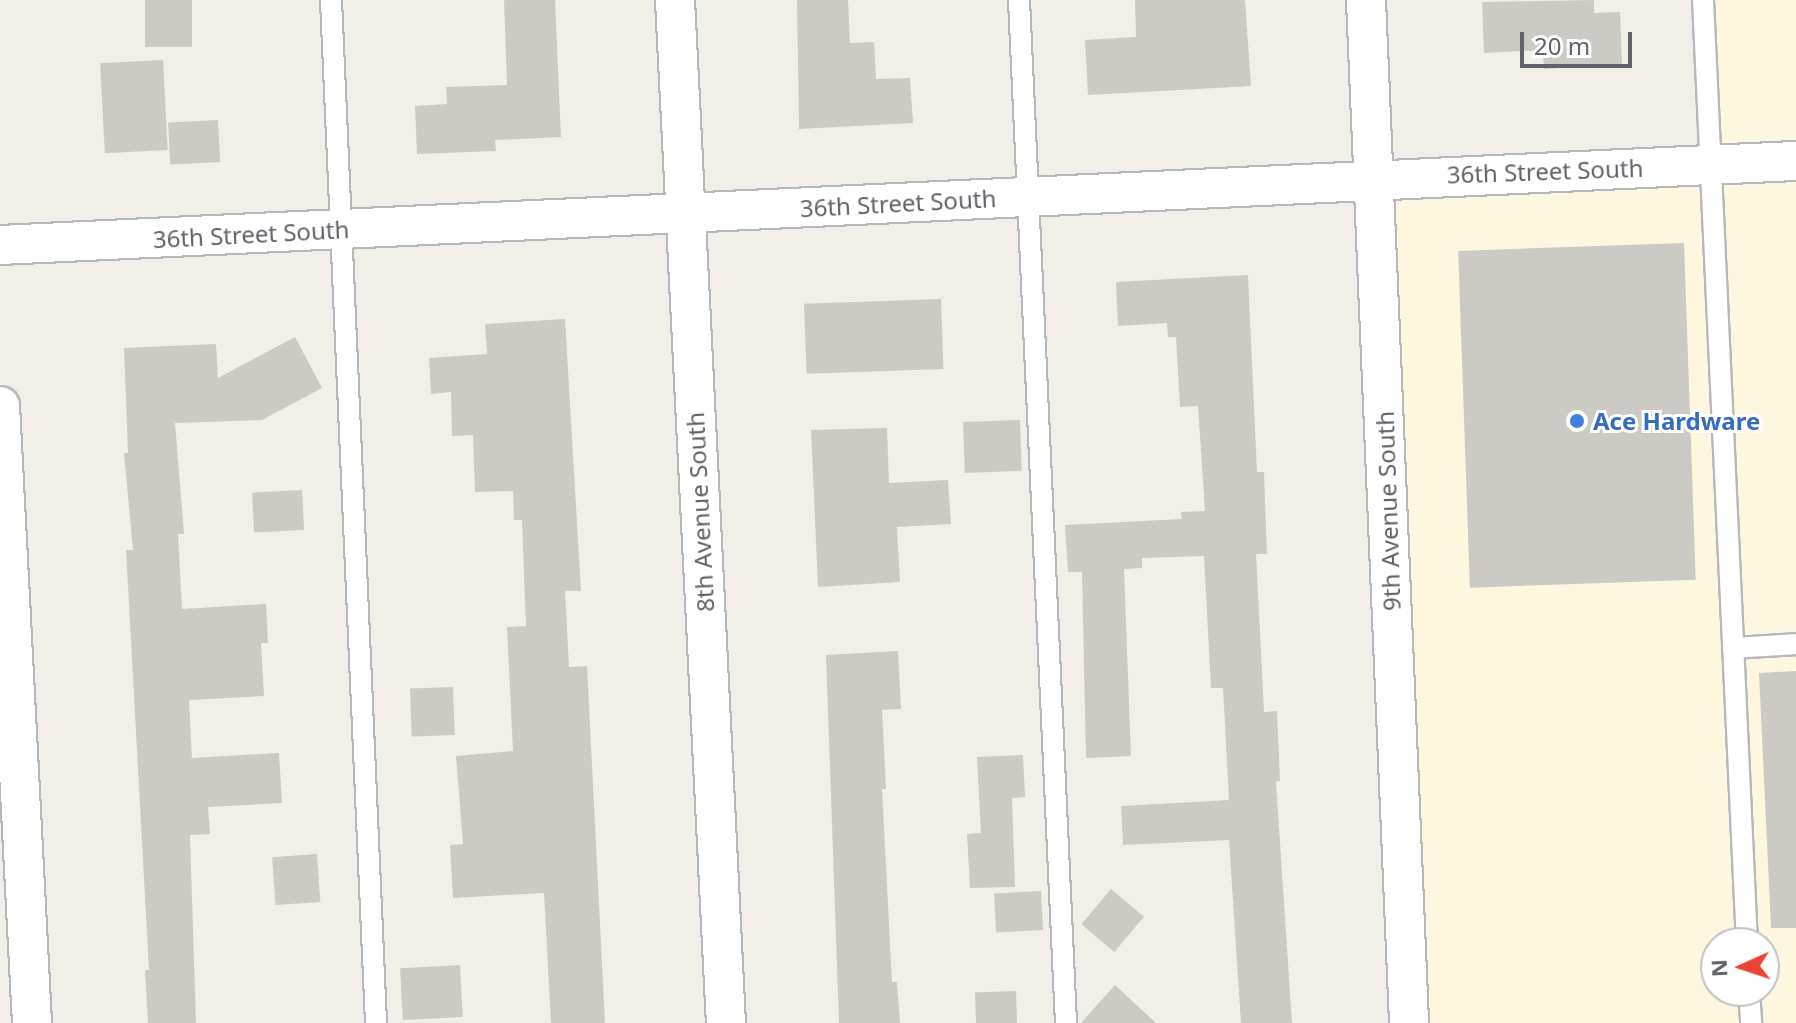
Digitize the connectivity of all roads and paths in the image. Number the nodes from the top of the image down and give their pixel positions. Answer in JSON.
{"nodes":[{"id":1,"x":331,"y":0,"type":"edge"},
{"id":2,"x":675,"y":0,"type":"edge"},
{"id":3,"x":1019,"y":0,"type":"edge"},
{"id":4,"x":1366,"y":0,"type":"edge"},
{"id":5,"x":1703,"y":0,"type":"edge"},
{"id":6,"x":1796,"y":161,"type":"edge"},
{"id":7,"x":1711,"y":164,"type":"junction"},
{"id":8,"x":1374,"y":178,"type":"junction"},
{"id":9,"x":1028,"y":196,"type":"junction"},
{"id":10,"x":685,"y":214,"type":"junction"},
{"id":11,"x":341,"y":230,"type":"junction"},
{"id":12,"x":0,"y":245,"type":"edge"},
{"id":13,"x":0,"y":406,"type":"edge"},
{"id":14,"x":1796,"y":644,"type":"edge"},
{"id":15,"x":1733,"y":648,"type":"junction"},
{"id":16,"x":1746,"y":927,"type":"edge"},
{"id":17,"x":32,"y":1023,"type":"edge"},
{"id":18,"x":376,"y":1023,"type":"edge"},
{"id":19,"x":726,"y":1023,"type":"edge"},
{"id":20,"x":1066,"y":1023,"type":"edge"},
{"id":21,"x":1409,"y":1023,"type":"edge"}],
"edges":[{"from":1,"to":11,"type":"lane"},
{"from":2,"to":10,"type":"street","name":"8th Avenue South"},
{"from":3,"to":9,"type":"lane"},
{"from":4,"to":8,"type":"street","name":"9th Avenue South"},
{"from":5,"to":7,"type":"lane"},
{"from":6,"to":7,"type":"street","name":"36th Street South"},
{"from":7,"to":8,"type":"street","name":"36th Street South"},
{"from":7,"to":15,"type":"lane"},
{"from":8,"to":9,"type":"street","name":"36th Street South"},
{"from":8,"to":21,"type":"street","name":"9th Avenue South"},
{"from":9,"to":10,"type":"street","name":"36th Street South"},
{"from":9,"to":20,"type":"lane"},
{"from":10,"to":11,"type":"street","name":"36th Street South"},
{"from":10,"to":19,"type":"street","name":"8th Avenue South"},
{"from":11,"to":12,"type":"street","name":"36th Street South"},
{"from":11,"to":18,"type":"lane"},
{"from":13,"to":17,"type":"street"},
{"from":14,"to":15,"type":"lane"},
{"from":15,"to":16,"type":"lane"}]}
